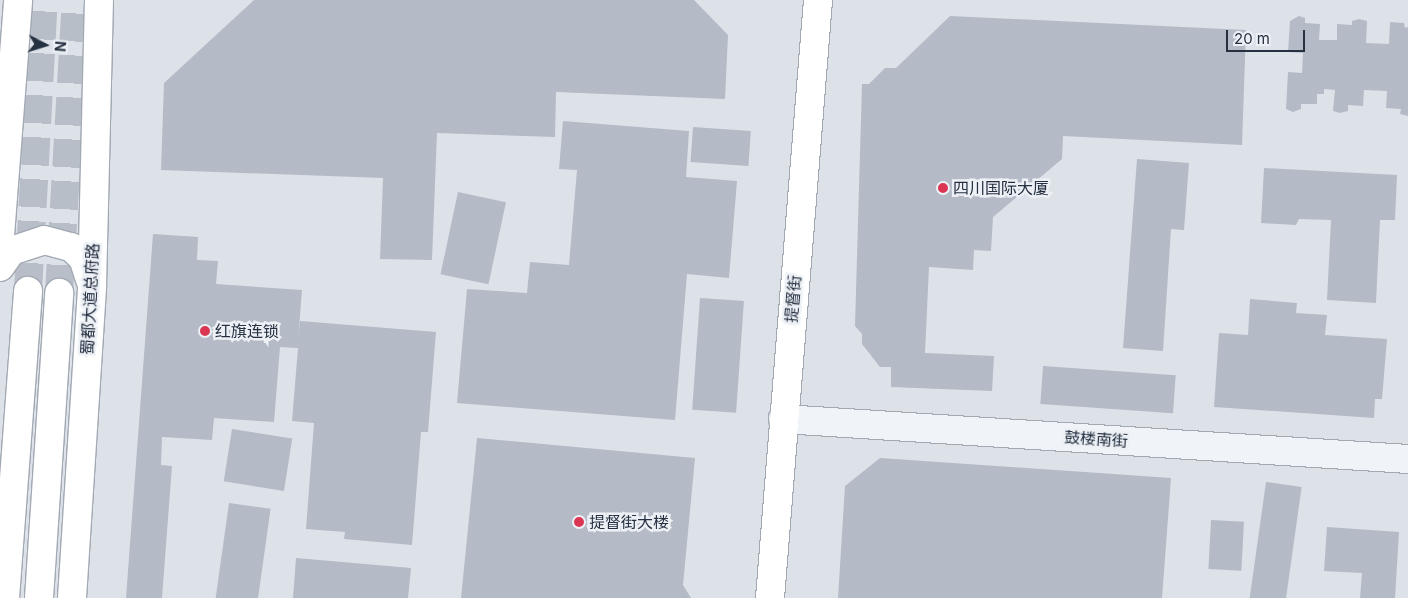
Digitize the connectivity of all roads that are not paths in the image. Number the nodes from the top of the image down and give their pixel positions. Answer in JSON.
{"nodes":[{"id":1,"x":18,"y":0,"type":"edge"},
{"id":2,"x":99,"y":0,"type":"edge"},
{"id":3,"x":818,"y":0,"type":"edge"},
{"id":4,"x":0,"y":232,"type":"edge"},
{"id":5,"x":0,"y":267,"type":"edge"},
{"id":6,"x":92,"y":286,"type":"junction"},
{"id":7,"x":28,"y":291,"type":"tunnel mouth"},
{"id":8,"x":59,"y":293,"type":"tunnel mouth"},
{"id":9,"x":784,"y":419,"type":"junction"},
{"id":10,"x":1408,"y":459,"type":"edge"},
{"id":11,"x":5,"y":598,"type":"edge"},
{"id":12,"x":39,"y":598,"type":"edge"},
{"id":13,"x":72,"y":598,"type":"edge"},
{"id":14,"x":770,"y":598,"type":"edge"}],
"edges":[{"from":1,"to":4,"type":"main road"},
{"from":2,"to":6,"type":"main road","name":"蜀都大道总府路"},
{"from":3,"to":9,"type":"main road","name":"提督街"},
{"from":5,"to":6,"type":"main road"},
{"from":6,"to":13,"type":"main road","name":"蜀都大道总府路"},
{"from":7,"to":11,"type":"main road"},
{"from":8,"to":12,"type":"main road","name":"蜀都大道总府路"},
{"from":9,"to":10,"type":"street","name":"鼓楼南街"},
{"from":9,"to":14,"type":"main road","name":"提督街"}]}
